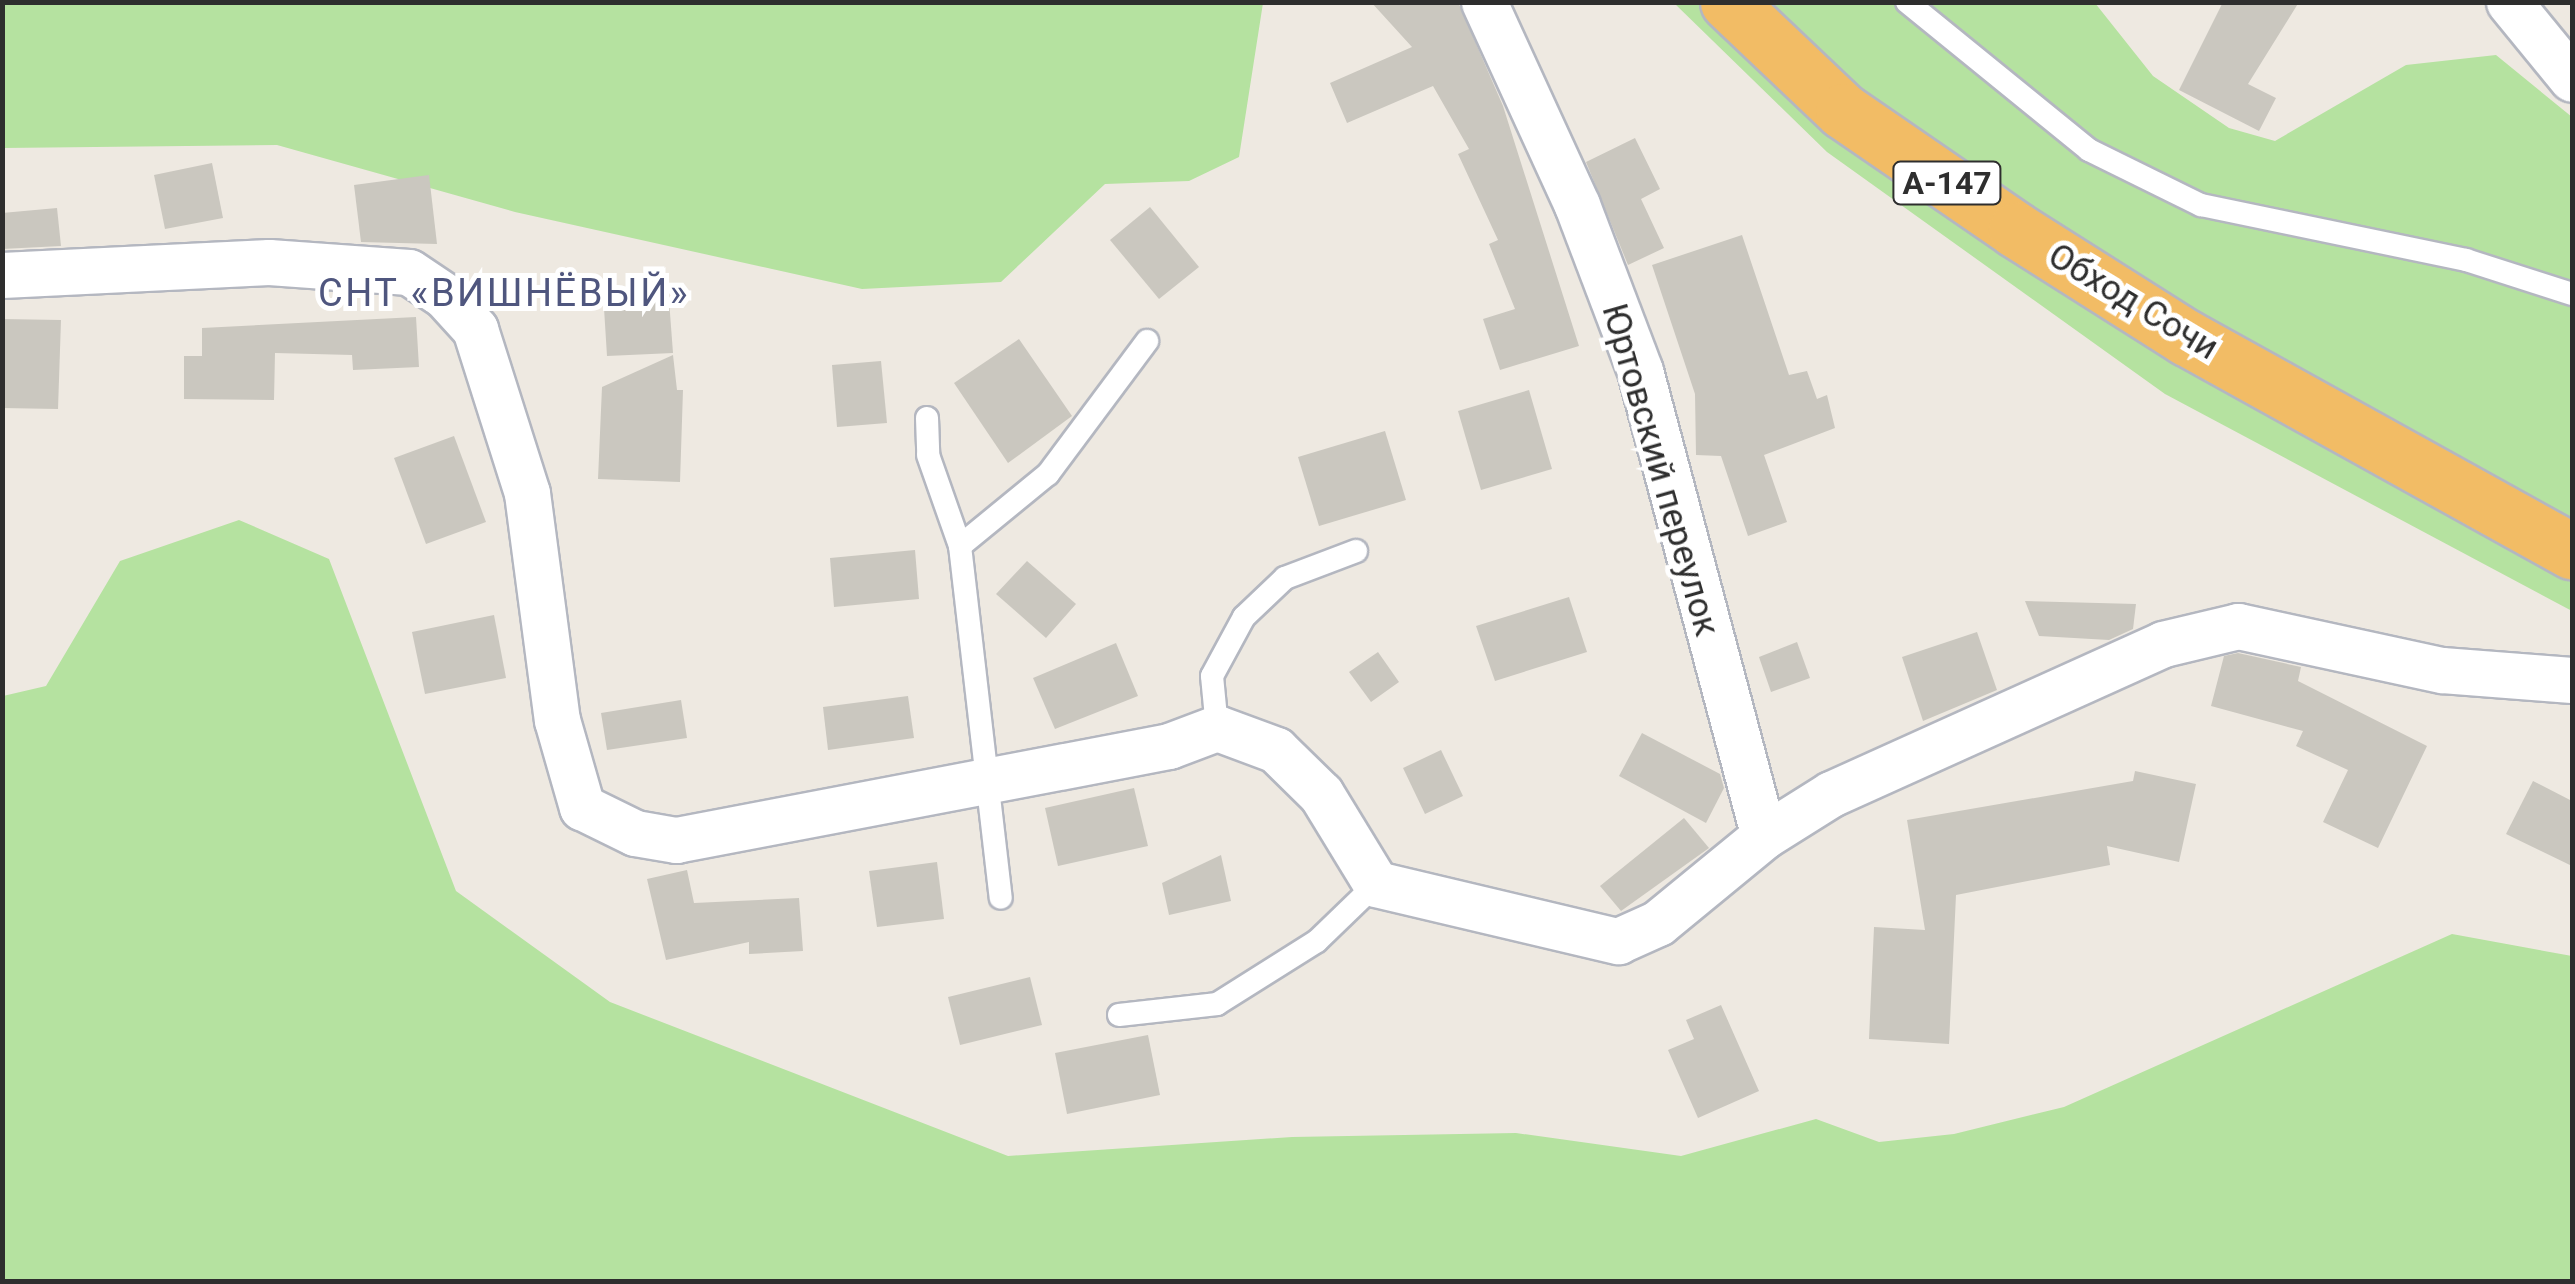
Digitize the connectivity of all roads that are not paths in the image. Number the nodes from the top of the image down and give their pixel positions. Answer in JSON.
{"nodes":[{"id":1,"x":1484,"y":2,"type":"edge"},
{"id":2,"x":1728,"y":2,"type":"edge"},
{"id":3,"x":1907,"y":2,"type":"edge"},
{"id":4,"x":2509,"y":2,"type":"edge"},
{"id":5,"x":2572,"y":79,"type":"edge"},
{"id":6,"x":2,"y":275,"type":"edge"},
{"id":7,"x":2572,"y":294,"type":"edge"},
{"id":8,"x":1147,"y":342,"type":"dead end"},
{"id":9,"x":926,"y":418,"type":"dead end"},
{"id":10,"x":960,"y":546,"type":"junction"},
{"id":11,"x":1356,"y":551,"type":"dead end"},
{"id":12,"x":2572,"y":551,"type":"edge"},
{"id":13,"x":2572,"y":680,"type":"edge"},
{"id":14,"x":1217,"y":728,"type":"junction"},
{"id":15,"x":993,"y":777,"type":"junction"},
{"id":16,"x":1764,"y":836,"type":"junction"},
{"id":17,"x":1376,"y":884,"type":"junction"},
{"id":18,"x":1001,"y":898,"type":"dead end"},
{"id":19,"x":1119,"y":1015,"type":"dead end"}],
"edges":[{"from":1,"to":16,"type":"street","name":"Юртовский переулок"},
{"from":2,"to":12,"type":"highway","name":"Обход Сочи","number":"А-147"},
{"from":3,"to":7,"type":"lane"},
{"from":4,"to":5,"type":"street"},
{"from":6,"to":15,"type":"street"},
{"from":8,"to":10,"type":"lane"},
{"from":9,"to":10,"type":"lane"},
{"from":10,"to":15,"type":"lane"},
{"from":11,"to":14,"type":"lane"},
{"from":13,"to":16,"type":"street"},
{"from":14,"to":15,"type":"street"},
{"from":14,"to":17,"type":"street"},
{"from":15,"to":18,"type":"lane"},
{"from":16,"to":17,"type":"street"},
{"from":17,"to":19,"type":"lane"}]}
